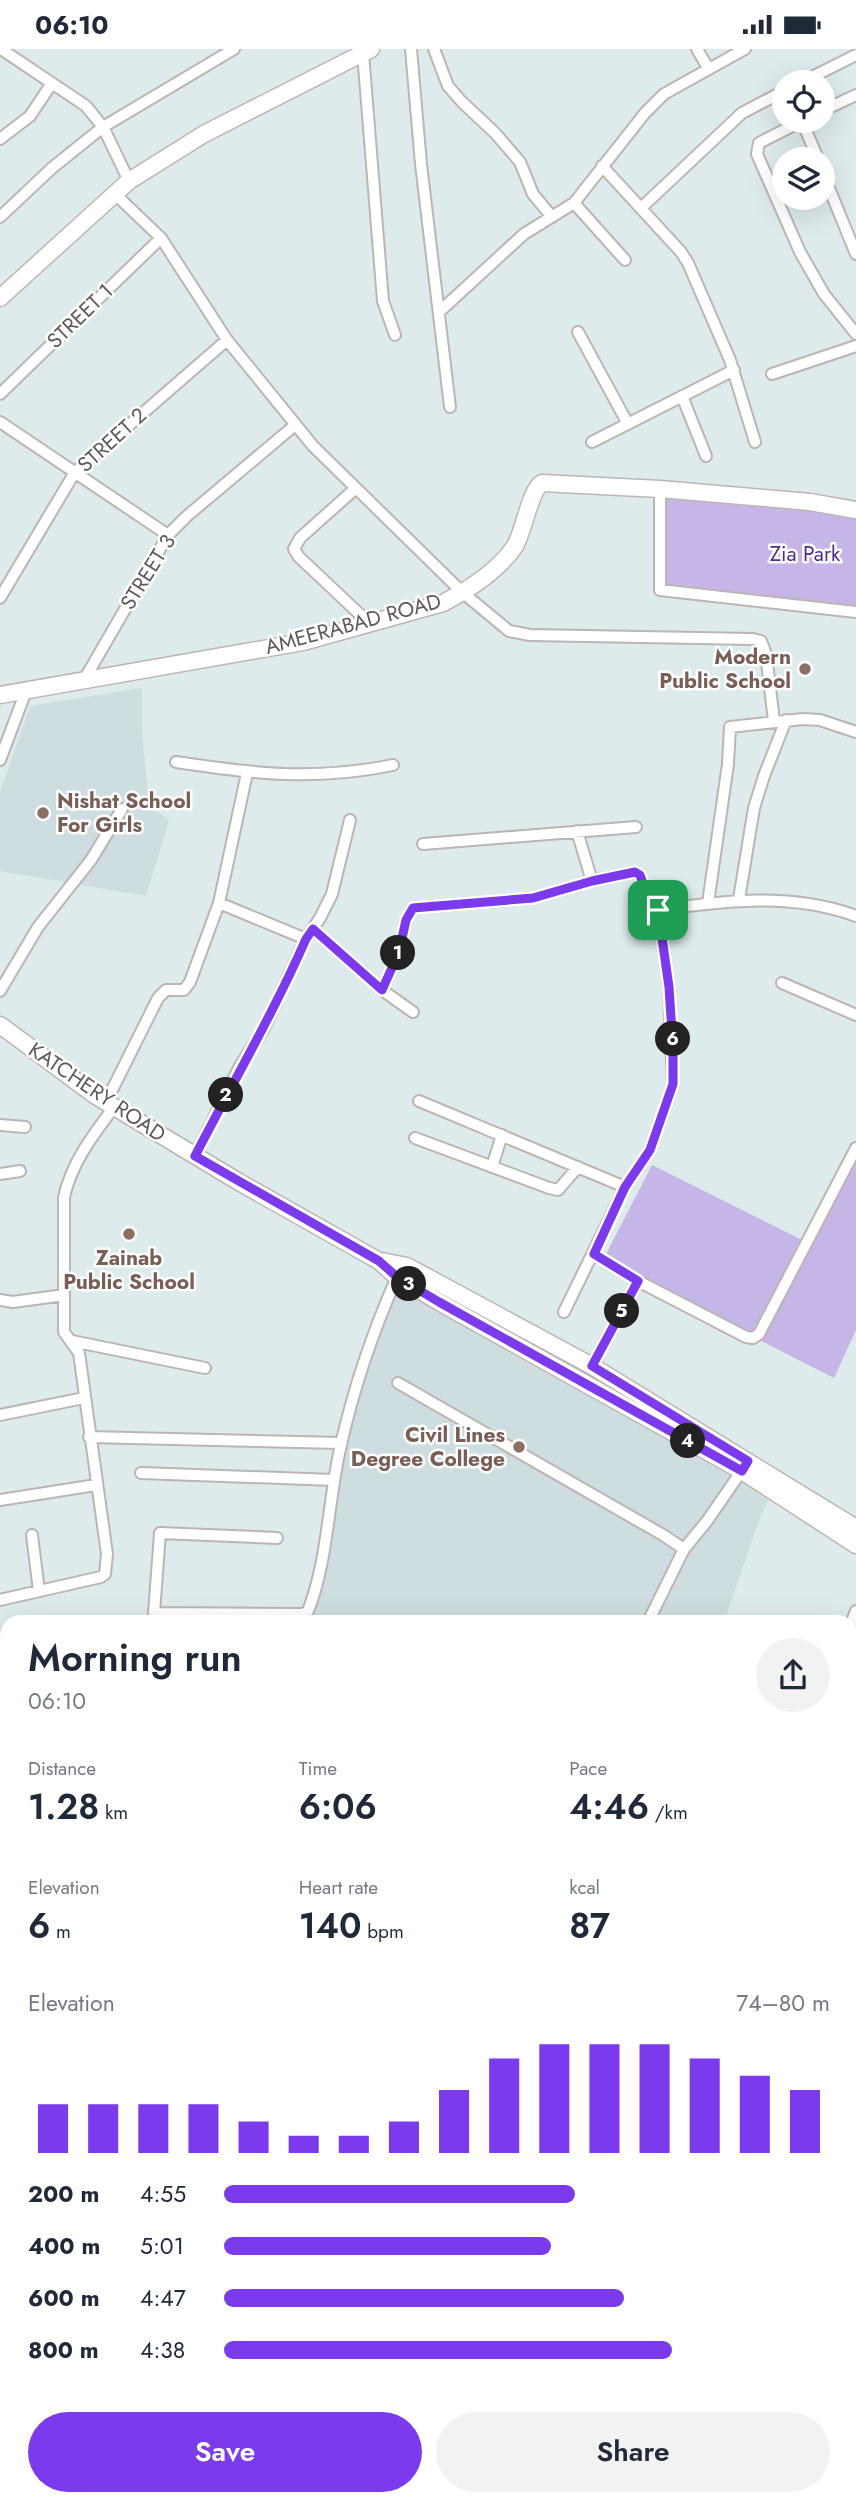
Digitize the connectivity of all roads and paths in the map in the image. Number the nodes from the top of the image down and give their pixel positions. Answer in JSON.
{"nodes":[{"id":1,"x":1,"y":49,"type":"edge"},
{"id":2,"x":234,"y":49,"type":"edge"},
{"id":3,"x":411,"y":49,"type":"edge"},
{"id":4,"x":434,"y":49,"type":"edge"},
{"id":5,"x":697,"y":49,"type":"edge"},
{"id":6,"x":745,"y":49,"type":"edge"},
{"id":7,"x":367,"y":51,"type":"edge"},
{"id":8,"x":856,"y":55,"type":"edge"},
{"id":9,"x":708,"y":68,"type":"junction"},
{"id":10,"x":826,"y":70,"type":"edge"},
{"id":11,"x":52,"y":83,"type":"junction"},
{"id":12,"x":856,"y":95,"type":"edge"},
{"id":13,"x":772,"y":98,"type":"edge"},
{"id":14,"x":835,"y":105,"type":"edge"},
{"id":15,"x":103,"y":127,"type":"junction"},
{"id":16,"x":779,"y":133,"type":"edge"},
{"id":17,"x":0,"y":139,"type":"edge"},
{"id":18,"x":602,"y":166,"type":"junction"},
{"id":19,"x":129,"y":181,"type":"junction"},
{"id":20,"x":114,"y":193,"type":"junction"},
{"id":21,"x":574,"y":203,"type":"junction"},
{"id":22,"x":835,"y":203,"type":"edge"},
{"id":23,"x":641,"y":208,"type":"junction"},
{"id":24,"x":552,"y":217,"type":"junction"},
{"id":25,"x":0,"y":218,"type":"edge"},
{"id":26,"x":161,"y":238,"type":"junction"},
{"id":27,"x":856,"y":254,"type":"edge"},
{"id":28,"x":625,"y":260,"type":"dead end"},
{"id":29,"x":0,"y":298,"type":"edge"},
{"id":30,"x":439,"y":312,"type":"junction"},
{"id":31,"x":578,"y":332,"type":"dead end"},
{"id":32,"x":856,"y":334,"type":"edge"},
{"id":33,"x":395,"y":335,"type":"dead end"},
{"id":34,"x":227,"y":339,"type":"junction"},
{"id":35,"x":856,"y":346,"type":"edge"},
{"id":36,"x":734,"y":370,"type":"junction"},
{"id":37,"x":772,"y":374,"type":"dead end"},
{"id":38,"x":0,"y":394,"type":"edge"},
{"id":39,"x":682,"y":396,"type":"junction"},
{"id":40,"x":450,"y":407,"type":"dead end"},
{"id":41,"x":0,"y":422,"type":"edge"},
{"id":42,"x":628,"y":424,"type":"junction"},
{"id":43,"x":294,"y":425,"type":"junction"},
{"id":44,"x":592,"y":442,"type":"dead end"},
{"id":45,"x":755,"y":442,"type":"dead end"},
{"id":46,"x":706,"y":456,"type":"dead end"},
{"id":47,"x":75,"y":472,"type":"junction"},
{"id":48,"x":356,"y":488,"type":"junction"},
{"id":49,"x":660,"y":489,"type":"junction"},
{"id":50,"x":856,"y":510,"type":"edge"},
{"id":51,"x":168,"y":535,"type":"junction"},
{"id":52,"x":463,"y":592,"type":"junction"},
{"id":53,"x":0,"y":598,"type":"edge"},
{"id":54,"x":856,"y":612,"type":"edge"},
{"id":55,"x":369,"y":623,"type":"junction"},
{"id":56,"x":84,"y":680,"type":"junction"},
{"id":57,"x":26,"y":691,"type":"junction"},
{"id":58,"x":0,"y":695,"type":"edge"},
{"id":59,"x":786,"y":720,"type":"junction"},
{"id":60,"x":774,"y":721,"type":"junction"},
{"id":61,"x":856,"y":733,"type":"edge"},
{"id":62,"x":0,"y":760,"type":"edge"},
{"id":63,"x":176,"y":762,"type":"dead end"},
{"id":64,"x":393,"y":765,"type":"dead end"},
{"id":65,"x":247,"y":773,"type":"junction"},
{"id":66,"x":122,"y":809,"type":"dead end"},
{"id":67,"x":349,"y":820,"type":"dead end"},
{"id":68,"x":636,"y":827,"type":"dead end"},
{"id":69,"x":577,"y":831,"type":"junction"},
{"id":70,"x":424,"y":844,"type":"dead end"},
{"id":71,"x":592,"y":881,"type":"junction"},
{"id":72,"x":739,"y":899,"type":"junction"},
{"id":73,"x":219,"y":903,"type":"junction"},
{"id":74,"x":708,"y":903,"type":"junction"},
{"id":75,"x":658,"y":910,"type":"junction"},
{"id":76,"x":856,"y":916,"type":"edge"},
{"id":77,"x":313,"y":929,"type":"junction"},
{"id":78,"x":306,"y":939,"type":"junction"},
{"id":79,"x":782,"y":982,"type":"dead end"},
{"id":80,"x":382,"y":990,"type":"junction"},
{"id":81,"x":0,"y":991,"type":"edge"},
{"id":82,"x":413,"y":1012,"type":"dead end"},
{"id":83,"x":856,"y":1016,"type":"edge"},
{"id":84,"x":3,"y":1033,"type":"edge"},
{"id":85,"x":419,"y":1101,"type":"dead end"},
{"id":86,"x":110,"y":1105,"type":"junction"},
{"id":87,"x":0,"y":1125,"type":"edge"},
{"id":88,"x":25,"y":1126,"type":"dead end"},
{"id":89,"x":502,"y":1135,"type":"junction"},
{"id":90,"x":415,"y":1138,"type":"dead end"},
{"id":91,"x":856,"y":1148,"type":"edge"},
{"id":92,"x":195,"y":1156,"type":"junction"},
{"id":93,"x":492,"y":1167,"type":"junction"},
{"id":94,"x":578,"y":1167,"type":"junction"},
{"id":95,"x":20,"y":1171,"type":"dead end"},
{"id":96,"x":0,"y":1174,"type":"edge"},
{"id":97,"x":625,"y":1187,"type":"junction"},
{"id":98,"x":594,"y":1254,"type":"junction"},
{"id":99,"x":379,"y":1261,"type":"junction"},
{"id":100,"x":397,"y":1277,"type":"junction"},
{"id":101,"x":638,"y":1281,"type":"junction"},
{"id":102,"x":447,"y":1285,"type":"junction"},
{"id":103,"x":64,"y":1295,"type":"junction"},
{"id":104,"x":0,"y":1300,"type":"edge"},
{"id":105,"x":439,"y":1302,"type":"junction"},
{"id":106,"x":564,"y":1312,"type":"dead end"},
{"id":107,"x":72,"y":1341,"type":"junction"},
{"id":108,"x":551,"y":1343,"type":"junction"},
{"id":109,"x":542,"y":1359,"type":"junction"},
{"id":110,"x":592,"y":1366,"type":"junction"},
{"id":111,"x":205,"y":1368,"type":"dead end"},
{"id":112,"x":398,"y":1383,"type":"dead end"},
{"id":113,"x":84,"y":1398,"type":"junction"},
{"id":114,"x":638,"y":1404,"type":"junction"},
{"id":115,"x":0,"y":1415,"type":"edge"},
{"id":116,"x":89,"y":1437,"type":"junction"},
{"id":117,"x":341,"y":1443,"type":"junction"},
{"id":118,"x":745,"y":1466,"type":"junction"},
{"id":119,"x":141,"y":1473,"type":"dead end"},
{"id":120,"x":334,"y":1480,"type":"junction"},
{"id":121,"x":96,"y":1485,"type":"junction"},
{"id":122,"x":791,"y":1494,"type":"junction"},
{"id":123,"x":0,"y":1500,"type":"edge"},
{"id":124,"x":856,"y":1528,"type":"edge"},
{"id":125,"x":32,"y":1535,"type":"dead end"},
{"id":126,"x":277,"y":1538,"type":"dead end"},
{"id":127,"x":856,"y":1545,"type":"edge"},
{"id":128,"x":684,"y":1549,"type":"junction"},
{"id":129,"x":39,"y":1591,"type":"junction"},
{"id":130,"x":0,"y":1600,"type":"edge"},
{"id":131,"x":651,"y":1615,"type":"edge"}],
"edges":[{"from":1,"to":11,"type":"street"},
{"from":2,"to":15,"type":"street"},
{"from":3,"to":30,"type":"street"},
{"from":4,"to":24,"type":"street"},
{"from":5,"to":9,"type":"street"},
{"from":6,"to":9,"type":"street"},
{"from":7,"to":19,"type":"main road"},
{"from":7,"to":33,"type":"street"},
{"from":8,"to":10,"type":"street"},
{"from":9,"to":18,"type":"street"},
{"from":11,"to":15,"type":"street"},
{"from":11,"to":17,"type":"street"},
{"from":12,"to":14,"type":"street"},
{"from":13,"to":23,"type":"street"},
{"from":15,"to":19,"type":"street"},
{"from":15,"to":25,"type":"street"},
{"from":16,"to":32,"type":"street"},
{"from":18,"to":21,"type":"street"},
{"from":18,"to":23,"type":"street"},
{"from":19,"to":20,"type":"main road"},
{"from":20,"to":26,"type":"street"},
{"from":20,"to":29,"type":"main road"},
{"from":21,"to":24,"type":"street"},
{"from":21,"to":28,"type":"street"},
{"from":22,"to":27,"type":"street"},
{"from":23,"to":36,"type":"street"},
{"from":24,"to":30,"type":"street"},
{"from":26,"to":34,"type":"street"},
{"from":26,"to":38,"type":"street","name":"STREET 1"},
{"from":30,"to":40,"type":"street"},
{"from":31,"to":42,"type":"street"},
{"from":34,"to":43,"type":"street"},
{"from":34,"to":47,"type":"street","name":"STREET 2"},
{"from":35,"to":37,"type":"street"},
{"from":36,"to":39,"type":"street"},
{"from":36,"to":45,"type":"street"},
{"from":39,"to":42,"type":"street"},
{"from":39,"to":46,"type":"street"},
{"from":41,"to":47,"type":"street"},
{"from":42,"to":44,"type":"street"},
{"from":43,"to":48,"type":"street"},
{"from":43,"to":51,"type":"street","name":"STREET 3"},
{"from":47,"to":51,"type":"street"},
{"from":47,"to":53,"type":"street","name":"STREET 2"},
{"from":48,"to":52,"type":"street"},
{"from":48,"to":55,"type":"street"},
{"from":49,"to":50,"type":"main road","name":"AMEERABAD ROAD"},
{"from":49,"to":52,"type":"main road","name":"AMEERABAD ROAD"},
{"from":49,"to":54,"type":"street"},
{"from":51,"to":56,"type":"street","name":"STREET 3"},
{"from":52,"to":55,"type":"main road","name":"AMEERABAD ROAD"},
{"from":52,"to":60,"type":"street"},
{"from":55,"to":56,"type":"main road","name":"AMEERABAD ROAD"},
{"from":56,"to":57,"type":"main road","name":"AMEERABAD ROAD"},
{"from":57,"to":58,"type":"main road","name":"AMEERABAD ROAD"},
{"from":57,"to":62,"type":"street"},
{"from":59,"to":60,"type":"street"},
{"from":59,"to":61,"type":"street"},
{"from":59,"to":72,"type":"street"},
{"from":60,"to":74,"type":"street"},
{"from":63,"to":65,"type":"street"},
{"from":64,"to":65,"type":"street"},
{"from":65,"to":73,"type":"street"},
{"from":66,"to":81,"type":"street"},
{"from":67,"to":77,"type":"street"},
{"from":68,"to":69,"type":"street"},
{"from":69,"to":70,"type":"street"},
{"from":69,"to":71,"type":"street"},
{"from":71,"to":75,"type":"street"},
{"from":71,"to":80,"type":"street"},
{"from":72,"to":74,"type":"street"},
{"from":72,"to":76,"type":"street"},
{"from":73,"to":78,"type":"street"},
{"from":73,"to":86,"type":"street"},
{"from":74,"to":75,"type":"street"},
{"from":75,"to":97,"type":"street"},
{"from":77,"to":78,"type":"street"},
{"from":77,"to":80,"type":"street"},
{"from":78,"to":92,"type":"street"},
{"from":79,"to":83,"type":"street"},
{"from":80,"to":82,"type":"street"},
{"from":84,"to":86,"type":"main road","name":"KATCHERY ROAD"},
{"from":85,"to":89,"type":"street"},
{"from":86,"to":92,"type":"main road","name":"KATCHERY ROAD"},
{"from":86,"to":103,"type":"street"},
{"from":87,"to":88,"type":"street"},
{"from":89,"to":93,"type":"street"},
{"from":89,"to":94,"type":"street"},
{"from":90,"to":93,"type":"street"},
{"from":91,"to":101,"type":"street"},
{"from":92,"to":99,"type":"main road","name":"KATCHERY ROAD"},
{"from":93,"to":94,"type":"street"},
{"from":94,"to":97,"type":"street"},
{"from":95,"to":96,"type":"street"},
{"from":97,"to":98,"type":"street"},
{"from":98,"to":101,"type":"street"},
{"from":98,"to":106,"type":"street"},
{"from":99,"to":100,"type":"main road","name":"KATCHERY ROAD"},
{"from":99,"to":102,"type":"main road","name":"KATCHERY ROAD"},
{"from":100,"to":105,"type":"main road","name":"KATCHERY ROAD"},
{"from":100,"to":117,"type":"street"},
{"from":101,"to":110,"type":"street"},
{"from":102,"to":105,"type":"main road"},
{"from":102,"to":108,"type":"main road","name":"KATCHERY ROAD"},
{"from":103,"to":104,"type":"street"},
{"from":103,"to":107,"type":"street"},
{"from":105,"to":109,"type":"main road","name":"KATCHERY ROAD"},
{"from":107,"to":111,"type":"street"},
{"from":107,"to":113,"type":"street"},
{"from":108,"to":109,"type":"main road"},
{"from":108,"to":110,"type":"main road","name":"KATCHERY ROAD"},
{"from":109,"to":114,"type":"main road","name":"KATCHERY ROAD"},
{"from":110,"to":114,"type":"main road","name":"KATCHERY ROAD"},
{"from":112,"to":128,"type":"street"},
{"from":113,"to":115,"type":"street"},
{"from":113,"to":116,"type":"street"},
{"from":114,"to":118,"type":"main road","name":"KATCHERY ROAD"},
{"from":116,"to":117,"type":"street"},
{"from":116,"to":121,"type":"street"},
{"from":117,"to":120,"type":"street"},
{"from":118,"to":122,"type":"main road","name":"KATCHERY ROAD"},
{"from":118,"to":128,"type":"street"},
{"from":119,"to":120,"type":"street"},
{"from":120,"to":126,"type":"street"},
{"from":121,"to":123,"type":"street"},
{"from":121,"to":129,"type":"street"},
{"from":122,"to":124,"type":"main road","name":"KATCHERY ROAD"},
{"from":122,"to":127,"type":"main road","name":"KATCHERY ROAD"},
{"from":125,"to":129,"type":"street"},
{"from":128,"to":131,"type":"street"},
{"from":129,"to":130,"type":"street"}]}
